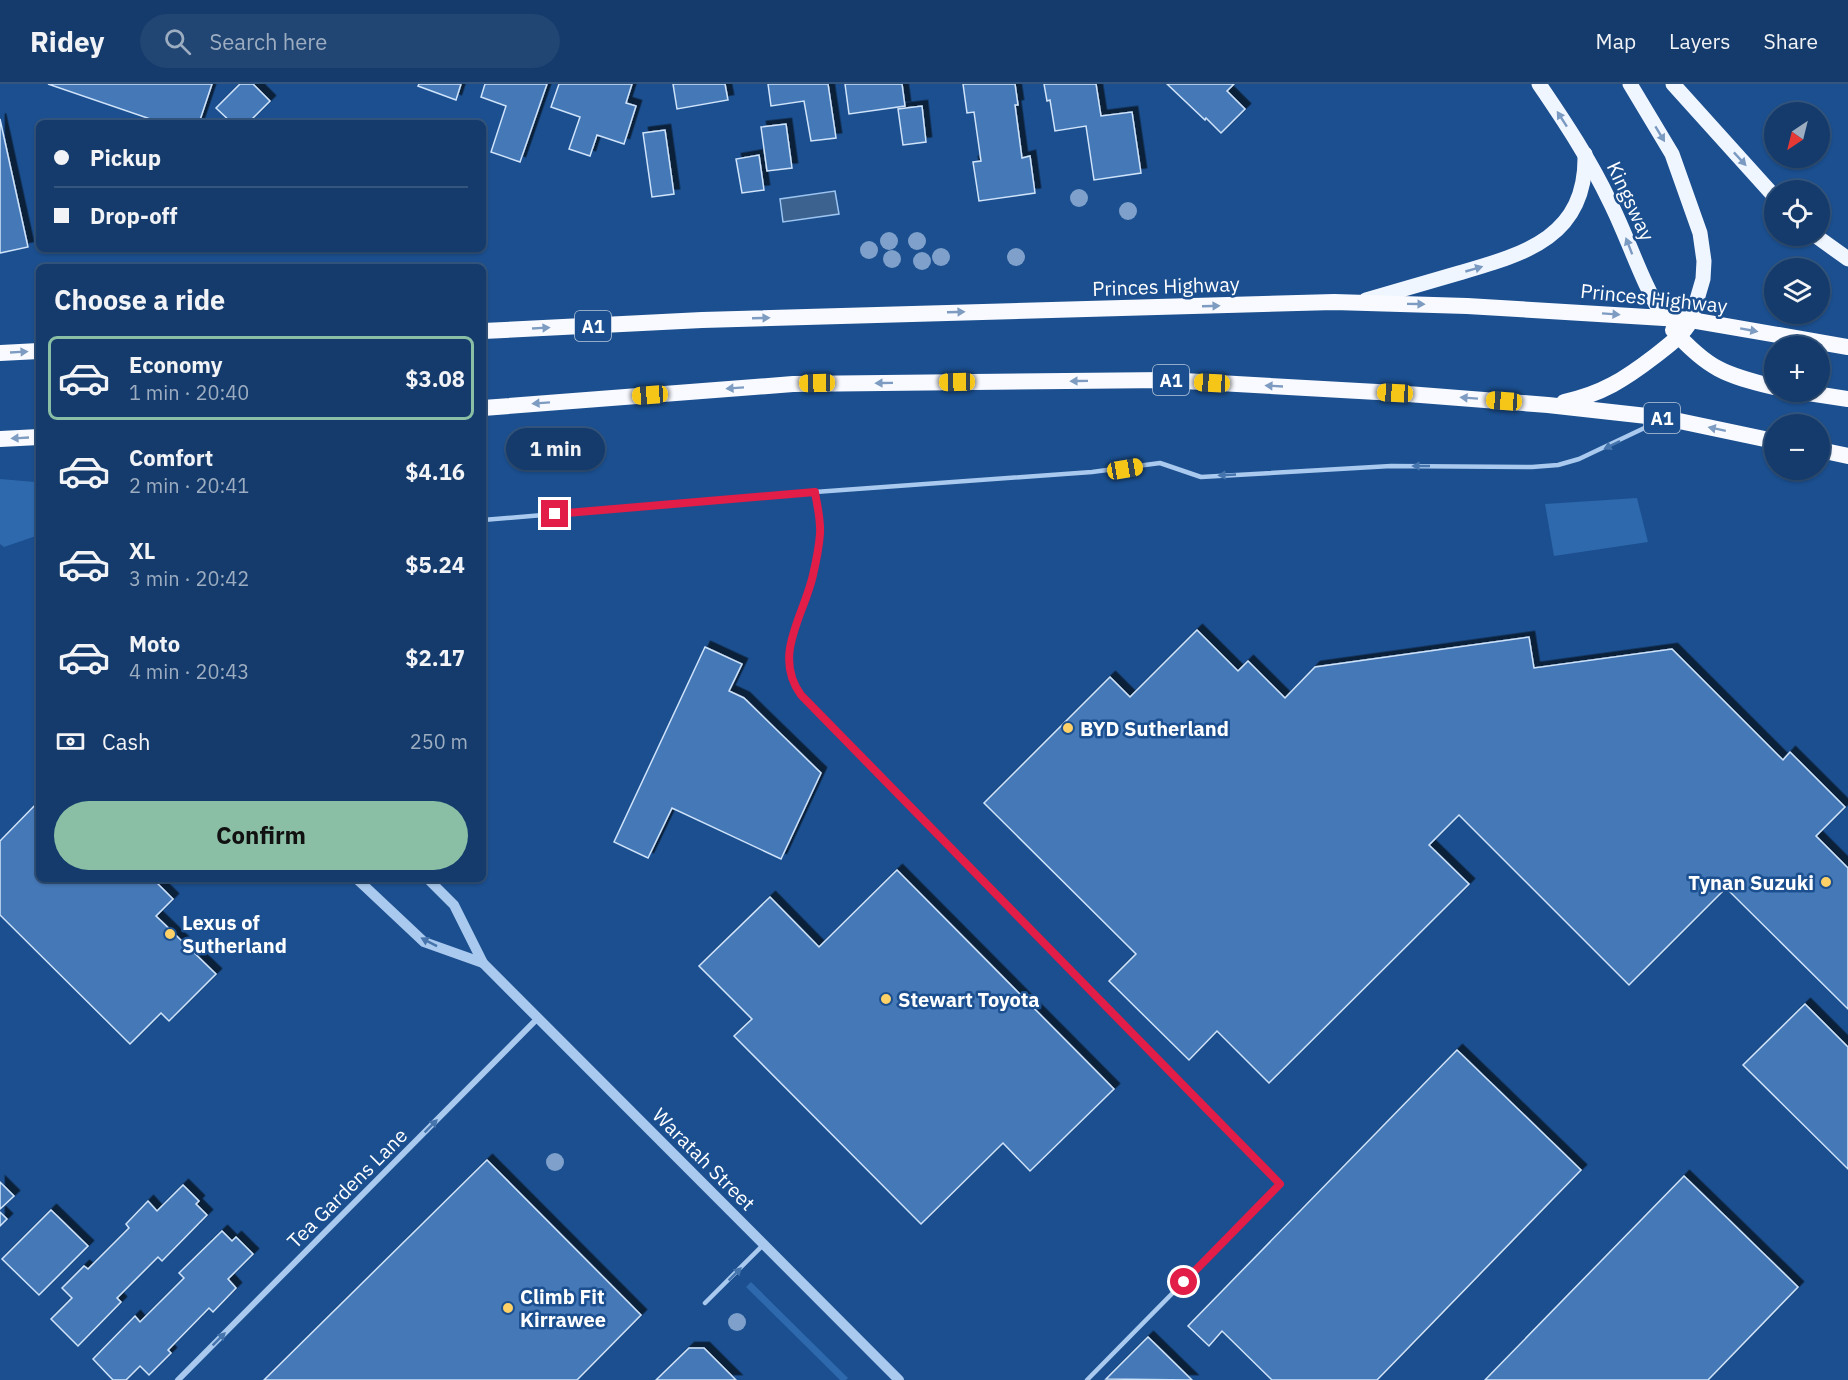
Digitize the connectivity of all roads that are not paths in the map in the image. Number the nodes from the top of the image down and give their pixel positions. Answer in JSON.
{"nodes":[{"id":1,"x":1539,"y":84,"type":"edge"},
{"id":2,"x":1630,"y":84,"type":"edge"},
{"id":3,"x":1673,"y":84,"type":"edge"},
{"id":4,"x":1586,"y":154,"type":"junction"},
{"id":5,"x":1764,"y":185,"type":"edge"},
{"id":6,"x":1830,"y":246,"type":"edge"},
{"id":7,"x":1848,"y":259,"type":"edge"},
{"id":8,"x":1358,"y":303,"type":"junction"},
{"id":9,"x":1664,"y":318,"type":"junction"},
{"id":10,"x":1691,"y":320,"type":"junction"},
{"id":11,"x":486,"y":331,"type":"edge"},
{"id":12,"x":1680,"y":337,"type":"junction"},
{"id":13,"x":1848,"y":347,"type":"edge"},
{"id":14,"x":36,"y":351,"type":"edge"},
{"id":15,"x":0,"y":353,"type":"edge"},
{"id":16,"x":1764,"y":384,"type":"edge"},
{"id":17,"x":1830,"y":396,"type":"edge"},
{"id":18,"x":1848,"y":399,"type":"edge"},
{"id":19,"x":1548,"y":405,"type":"junction"},
{"id":20,"x":486,"y":408,"type":"edge"},
{"id":21,"x":1665,"y":418,"type":"junction"},
{"id":22,"x":36,"y":437,"type":"edge"},
{"id":23,"x":0,"y":439,"type":"edge"},
{"id":24,"x":1764,"y":439,"type":"edge"},
{"id":25,"x":1830,"y":452,"type":"edge"},
{"id":26,"x":1848,"y":456,"type":"edge"},
{"id":27,"x":815,"y":492,"type":"junction"},
{"id":28,"x":486,"y":520,"type":"edge"},
{"id":29,"x":360,"y":882,"type":"edge"},
{"id":30,"x":431,"y":882,"type":"edge"},
{"id":31,"x":483,"y":963,"type":"junction"},
{"id":32,"x":538,"y":1018,"type":"junction"},
{"id":33,"x":764,"y":1244,"type":"junction"},
{"id":34,"x":705,"y":1303,"type":"dead end"},
{"id":35,"x":178,"y":1380,"type":"edge"},
{"id":36,"x":899,"y":1380,"type":"edge"},
{"id":37,"x":1087,"y":1380,"type":"edge"}],
"edges":[{"from":4,"to":1,"type":"main road","name":"Kingsway","one_way":true},
{"from":2,"to":10,"type":"main road","one_way":true},
{"from":3,"to":5,"type":"main road","one_way":true},
{"from":8,"to":4,"type":"main road","one_way":true},
{"from":9,"to":4,"type":"main road","name":"Kingsway","one_way":true},
{"from":6,"to":7,"type":"main road"},
{"from":8,"to":9,"type":"highway","name":"Princes Highway","number":"A1","one_way":true},
{"from":11,"to":8,"type":"highway","name":"Princes Highway","number":"A1","one_way":true},
{"from":9,"to":10,"type":"highway","name":"Princes Highway","number":"A1"},
{"from":9,"to":12,"type":"highway","name":"Kingsway"},
{"from":10,"to":12,"type":"highway"},
{"from":10,"to":13,"type":"highway","name":"Princes Highway","number":"A1","one_way":true},
{"from":12,"to":16,"type":"highway","name":"Kingsway"},
{"from":12,"to":19,"type":"highway"},
{"from":15,"to":14,"type":"highway","one_way":true},
{"from":17,"to":18,"type":"highway"},
{"from":19,"to":20,"type":"highway","number":"A1","one_way":true},
{"from":19,"to":21,"type":"highway","number":"A1"},
{"from":24,"to":21,"type":"highway","number":"A1","one_way":true},
{"from":21,"to":27,"type":"lane","one_way":true},
{"from":22,"to":23,"type":"highway","one_way":true},
{"from":25,"to":26,"type":"highway"},
{"from":27,"to":28,"type":"lane"},
{"from":27,"to":37,"type":"lane"},
{"from":31,"to":29,"type":"street","name":"Waratah Street","one_way":true},
{"from":30,"to":31,"type":"street","name":"Waratah Street"},
{"from":31,"to":32,"type":"street","name":"Waratah Street"},
{"from":32,"to":33,"type":"street","name":"Waratah Street"},
{"from":35,"to":32,"type":"street","name":"Tea Gardens Lane","one_way":true},
{"from":34,"to":33,"type":"lane","one_way":true},
{"from":33,"to":36,"type":"street","name":"Waratah Street"}]}
